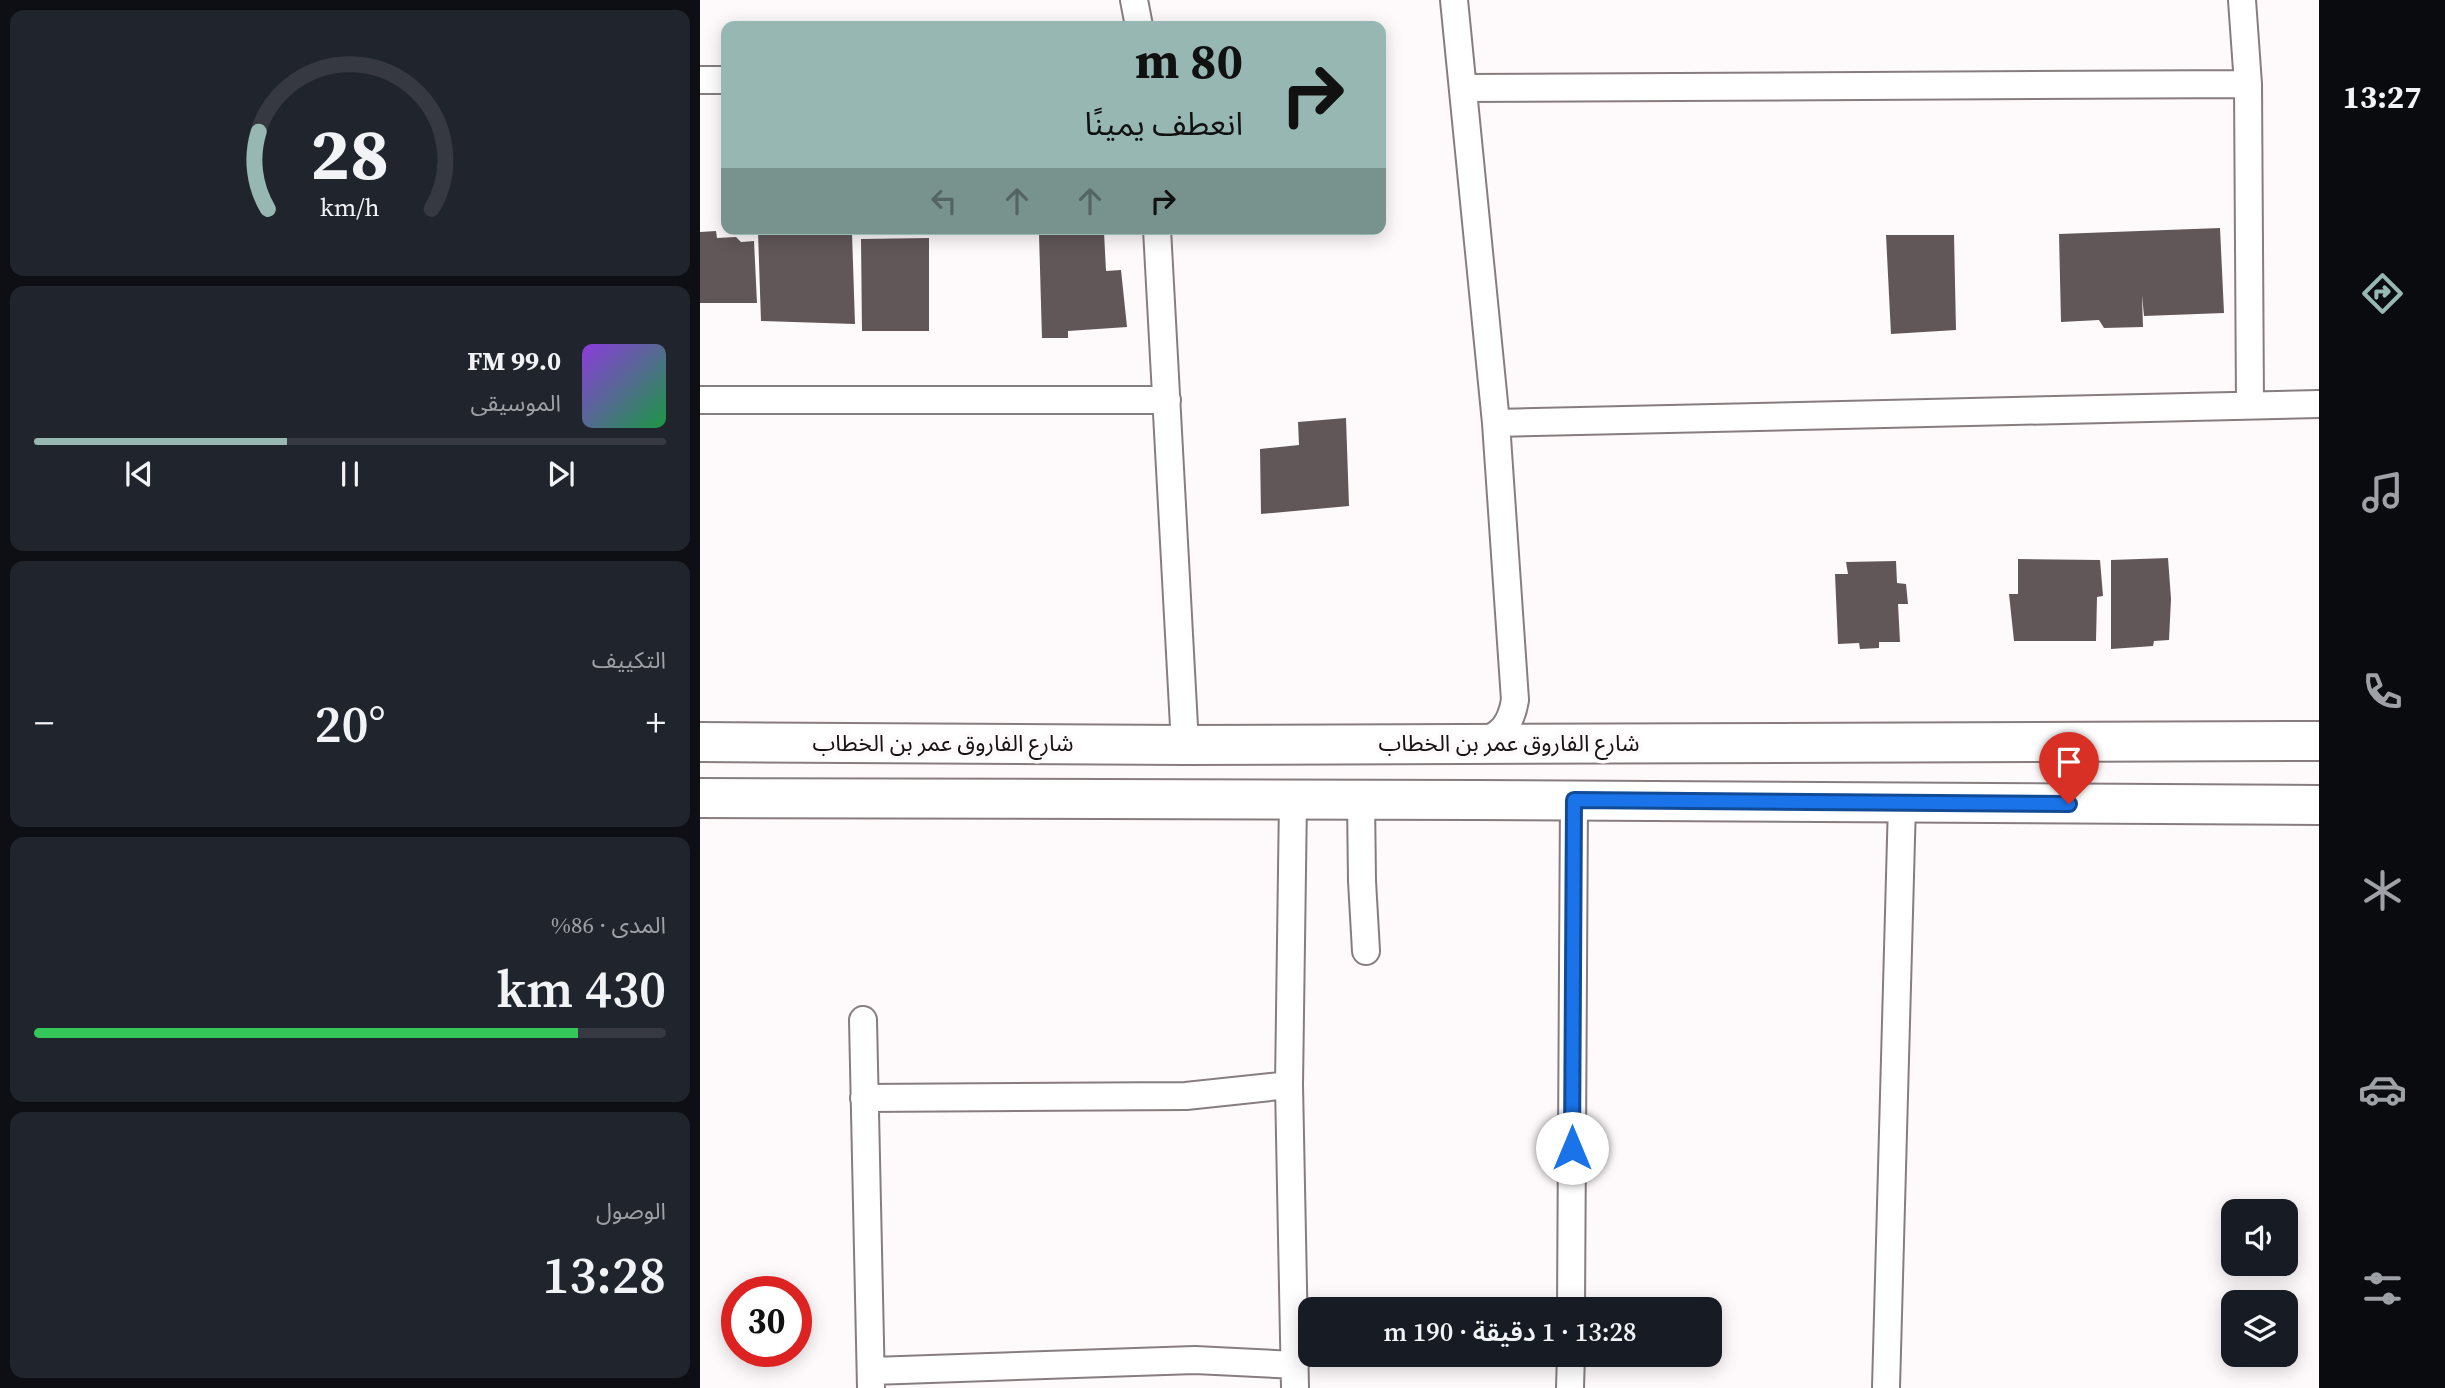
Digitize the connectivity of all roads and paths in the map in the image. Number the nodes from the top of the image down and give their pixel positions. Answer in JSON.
{"nodes":[{"id":1,"x":1134,"y":0,"type":"edge"},
{"id":2,"x":1454,"y":0,"type":"edge"},
{"id":3,"x":2242,"y":0,"type":"edge"},
{"id":4,"x":1138,"y":21,"type":"edge"},
{"id":5,"x":700,"y":80,"type":"edge"},
{"id":6,"x":721,"y":80,"type":"edge"},
{"id":7,"x":2248,"y":84,"type":"junction"},
{"id":8,"x":1464,"y":88,"type":"junction"},
{"id":9,"x":1157,"y":235,"type":"edge"},
{"id":10,"x":700,"y":400,"type":"edge"},
{"id":11,"x":1167,"y":401,"type":"junction"},
{"id":12,"x":2319,"y":404,"type":"edge"},
{"id":13,"x":2250,"y":405,"type":"junction"},
{"id":14,"x":1496,"y":423,"type":"junction"},
{"id":15,"x":2319,"y":741,"type":"edge"},
{"id":16,"x":700,"y":742,"type":"edge"},
{"id":17,"x":1479,"y":743,"type":"junction"},
{"id":18,"x":1185,"y":745,"type":"junction"},
{"id":19,"x":700,"y":798,"type":"edge"},
{"id":20,"x":1293,"y":799,"type":"junction"},
{"id":21,"x":1361,"y":800,"type":"junction"},
{"id":22,"x":1474,"y":800,"type":"junction"},
{"id":23,"x":1574,"y":800,"type":"junction"},
{"id":24,"x":1902,"y":803,"type":"junction"},
{"id":25,"x":2319,"y":805,"type":"edge"},
{"id":26,"x":1366,"y":951,"type":"dead end"},
{"id":27,"x":863,"y":1020,"type":"dead end"},
{"id":28,"x":1289,"y":1085,"type":"junction"},
{"id":29,"x":864,"y":1098,"type":"junction"},
{"id":30,"x":1571,"y":1297,"type":"edge"},
{"id":31,"x":1571,"y":1367,"type":"edge"},
{"id":32,"x":1295,"y":1377,"type":"edge"},
{"id":33,"x":871,"y":1380,"type":"edge"},
{"id":34,"x":1570,"y":1388,"type":"edge"},
{"id":35,"x":1886,"y":1388,"type":"edge"}],
"edges":[{"from":1,"to":4,"type":"street"},
{"from":2,"to":8,"type":"street"},
{"from":3,"to":7,"type":"street"},
{"from":5,"to":6,"type":"street"},
{"from":7,"to":8,"type":"street"},
{"from":7,"to":13,"type":"street"},
{"from":8,"to":14,"type":"street"},
{"from":9,"to":11,"type":"street"},
{"from":10,"to":11,"type":"street"},
{"from":11,"to":18,"type":"street"},
{"from":12,"to":13,"type":"street"},
{"from":13,"to":14,"type":"street"},
{"from":14,"to":17,"type":"street"},
{"from":15,"to":17,"type":"main road","name":"شارع الفاروق عمر بن الخطاب"},
{"from":16,"to":18,"type":"main road","name":"شارع الفاروق عمر بن الخطاب"},
{"from":17,"to":18,"type":"main road","name":"شارع الفاروق عمر بن الخطاب"},
{"from":17,"to":22,"type":"main road"},
{"from":19,"to":20,"type":"main road"},
{"from":20,"to":21,"type":"main road"},
{"from":20,"to":28,"type":"street"},
{"from":21,"to":22,"type":"main road"},
{"from":21,"to":26,"type":"street"},
{"from":22,"to":23,"type":"main road"},
{"from":23,"to":24,"type":"main road"},
{"from":23,"to":30,"type":"street"},
{"from":24,"to":25,"type":"main road"},
{"from":24,"to":35,"type":"street"},
{"from":27,"to":29,"type":"street"},
{"from":28,"to":29,"type":"street"},
{"from":28,"to":32,"type":"street"},
{"from":29,"to":33,"type":"street"},
{"from":31,"to":34,"type":"street"},
{"from":32,"to":33,"type":"street"}]}
